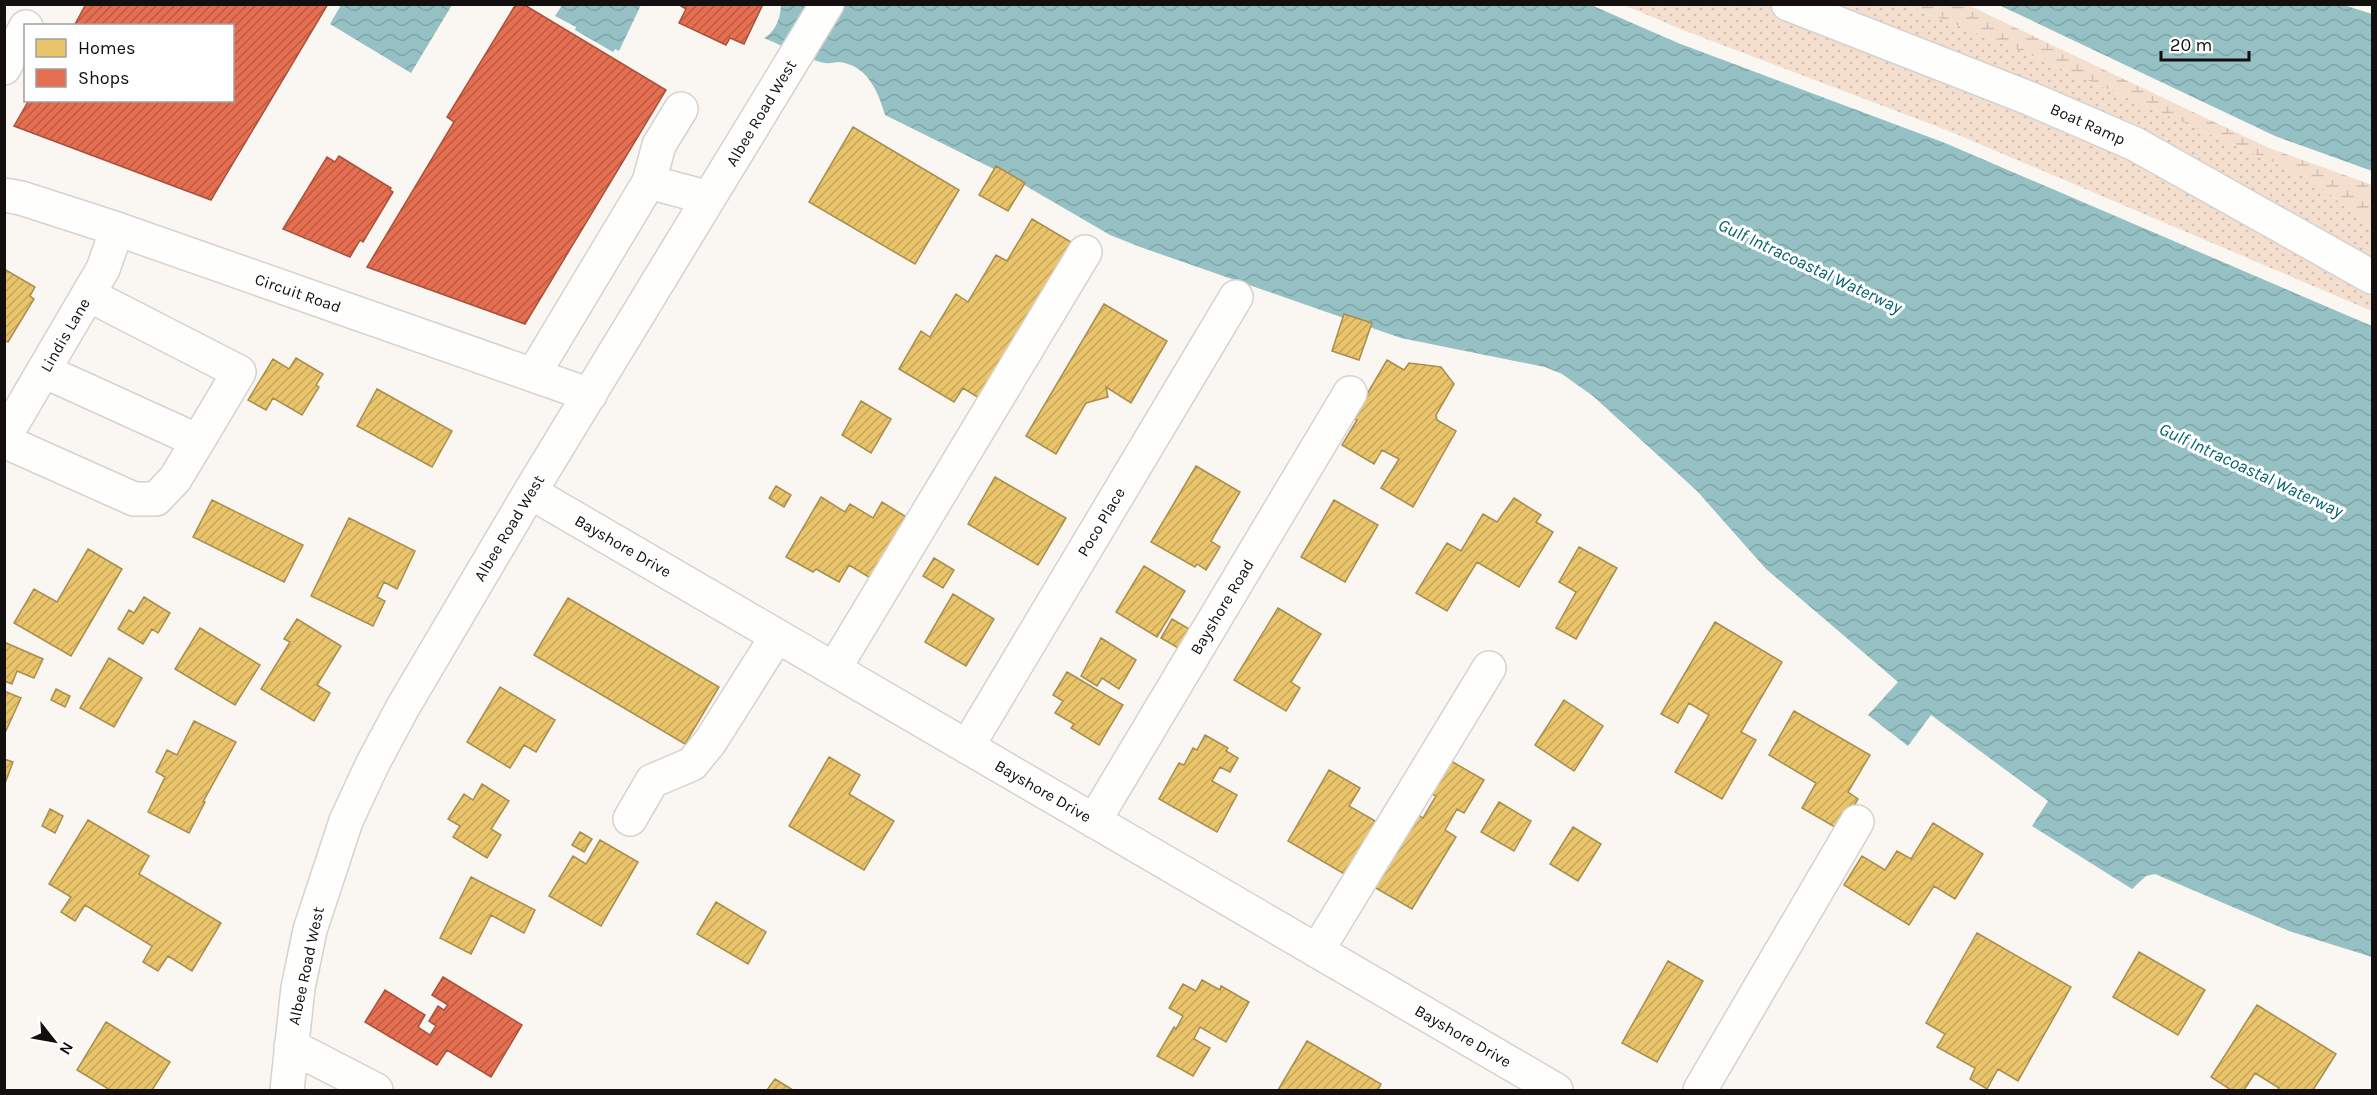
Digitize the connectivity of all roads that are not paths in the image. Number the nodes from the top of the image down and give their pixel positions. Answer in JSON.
{"nodes":[{"id":1,"x":37,"y":4,"type":"edge"},
{"id":2,"x":827,"y":4,"type":"edge"},
{"id":3,"x":1788,"y":4,"type":"edge"},
{"id":4,"x":27,"y":24,"type":"edge"},
{"id":5,"x":24,"y":30,"type":"edge"},
{"id":6,"x":4,"y":68,"type":"edge"},
{"id":7,"x":681,"y":109,"type":"dead end"},
{"id":8,"x":649,"y":182,"type":"junction"},
{"id":9,"x":4,"y":195,"type":"edge"},
{"id":10,"x":709,"y":198,"type":"junction"},
{"id":11,"x":117,"y":229,"type":"junction"},
{"id":12,"x":1085,"y":252,"type":"dead end"},
{"id":13,"x":2373,"y":277,"type":"edge"},
{"id":14,"x":88,"y":295,"type":"junction"},
{"id":15,"x":1236,"y":297,"type":"dead end"},
{"id":16,"x":44,"y":371,"type":"junction"},
{"id":17,"x":533,"y":375,"type":"junction"},
{"id":18,"x":1350,"y":393,"type":"dead end"},
{"id":19,"x":590,"y":395,"type":"junction"},
{"id":20,"x":4,"y":439,"type":"edge"},
{"id":21,"x":198,"y":441,"type":"junction"},
{"id":22,"x":530,"y":492,"type":"junction"},
{"id":23,"x":777,"y":636,"type":"junction"},
{"id":24,"x":1489,"y":668,"type":"dead end"},
{"id":25,"x":834,"y":669,"type":"junction"},
{"id":26,"x":967,"y":747,"type":"junction"},
{"id":27,"x":630,"y":819,"type":"dead end"},
{"id":28,"x":1094,"y":821,"type":"junction"},
{"id":29,"x":1857,"y":822,"type":"dead end"},
{"id":30,"x":1317,"y":951,"type":"junction"},
{"id":31,"x":291,"y":1047,"type":"junction"},
{"id":32,"x":287,"y":1090,"type":"edge"},
{"id":33,"x":376,"y":1090,"type":"edge"},
{"id":34,"x":1556,"y":1090,"type":"edge"},
{"id":35,"x":1700,"y":1090,"type":"edge"}],
"edges":[{"from":1,"to":4,"type":"street"},
{"from":2,"to":10,"type":"street","name":"Albee Road West"},
{"from":3,"to":13,"type":"street","name":"Boat Ramp"},
{"from":5,"to":6,"type":"street"},
{"from":7,"to":8,"type":"street"},
{"from":8,"to":10,"type":"street"},
{"from":8,"to":17,"type":"street"},
{"from":9,"to":11,"type":"street","name":"Circuit Road"},
{"from":10,"to":19,"type":"street","name":"Albee Road West"},
{"from":11,"to":14,"type":"street","name":"Lindis Lane"},
{"from":11,"to":17,"type":"street","name":"Circuit Road"},
{"from":12,"to":25,"type":"street"},
{"from":14,"to":16,"type":"street","name":"Lindis Lane"},
{"from":14,"to":21,"type":"street"},
{"from":15,"to":26,"type":"street","name":"Poco Place"},
{"from":16,"to":20,"type":"street","name":"Lindis Lane"},
{"from":16,"to":21,"type":"street"},
{"from":17,"to":19,"type":"street","name":"Circuit Road"},
{"from":18,"to":28,"type":"street","name":"Bayshore Road"},
{"from":19,"to":22,"type":"street","name":"Albee Road West"},
{"from":20,"to":21,"type":"street"},
{"from":22,"to":23,"type":"street","name":"Bayshore Drive"},
{"from":22,"to":31,"type":"street","name":"Albee Road West"},
{"from":23,"to":25,"type":"street","name":"Bayshore Drive"},
{"from":23,"to":27,"type":"street"},
{"from":24,"to":30,"type":"street"},
{"from":25,"to":26,"type":"street","name":"Bayshore Drive"},
{"from":26,"to":28,"type":"street","name":"Bayshore Drive"},
{"from":28,"to":30,"type":"street","name":"Bayshore Drive"},
{"from":29,"to":35,"type":"street"},
{"from":30,"to":34,"type":"street","name":"Bayshore Drive"},
{"from":31,"to":32,"type":"street","name":"Albee Road West"},
{"from":31,"to":33,"type":"street"}]}
